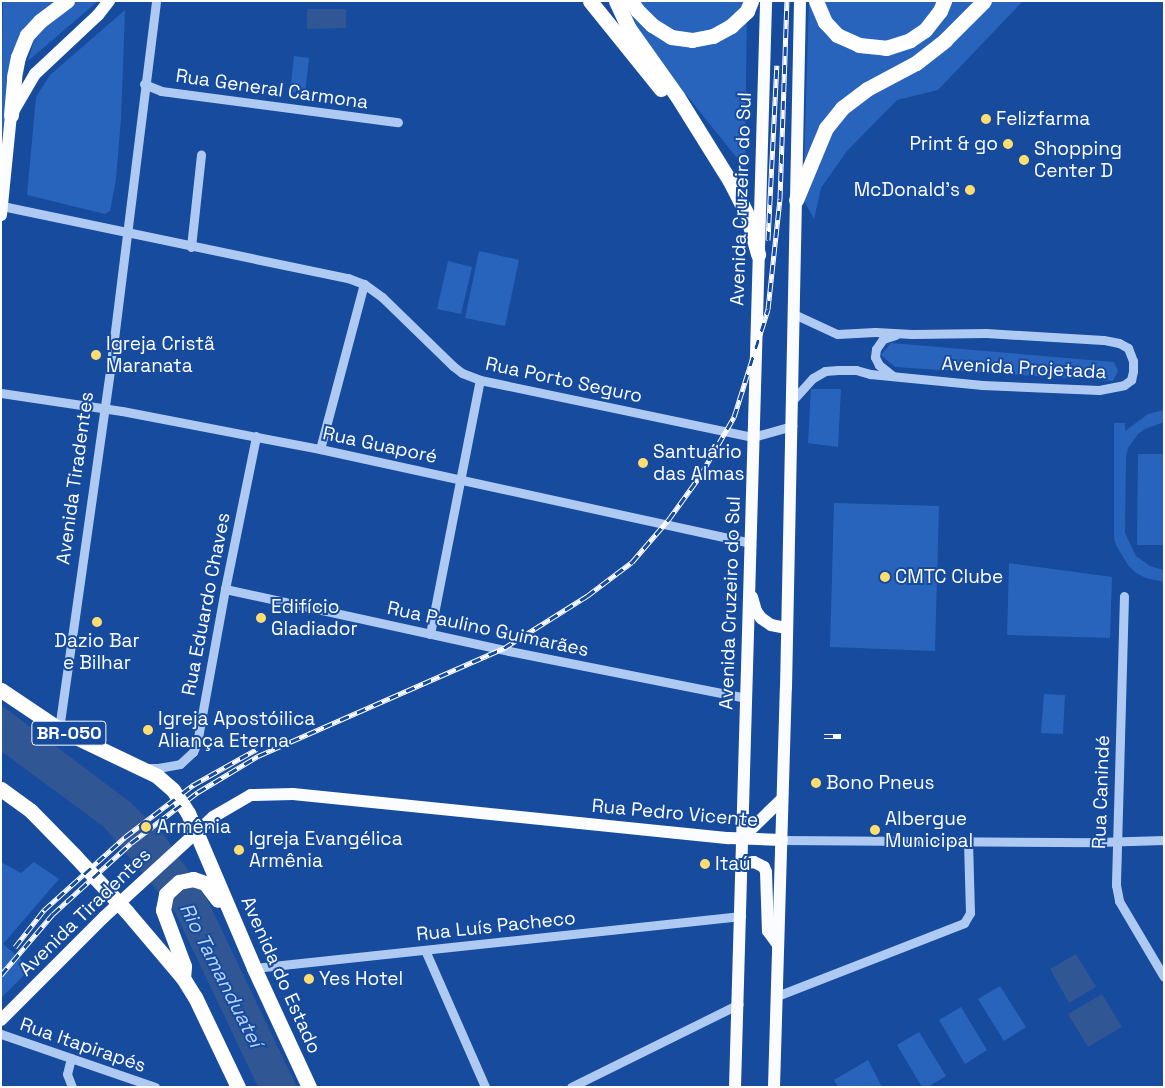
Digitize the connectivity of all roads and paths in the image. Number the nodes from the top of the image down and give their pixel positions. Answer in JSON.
{"nodes":[{"id":1,"x":68,"y":1,"type":"edge"},
{"id":2,"x":109,"y":1,"type":"edge"},
{"id":3,"x":156,"y":1,"type":"edge"},
{"id":4,"x":590,"y":1,"type":"edge"},
{"id":5,"x":616,"y":1,"type":"edge"},
{"id":6,"x":632,"y":1,"type":"edge"},
{"id":7,"x":751,"y":1,"type":"edge"},
{"id":8,"x":766,"y":1,"type":"edge"},
{"id":9,"x":800,"y":1,"type":"edge"},
{"id":10,"x":816,"y":1,"type":"edge"},
{"id":11,"x":944,"y":1,"type":"edge"},
{"id":12,"x":984,"y":1,"type":"edge"},
{"id":13,"x":144,"y":84,"type":"junction"},
{"id":14,"x":12,"y":115,"type":"junction"},
{"id":15,"x":398,"y":122,"type":"dead end"},
{"id":16,"x":699,"y":134,"type":"junction"},
{"id":17,"x":201,"y":155,"type":"dead end"},
{"id":18,"x":796,"y":200,"type":"junction"},
{"id":19,"x":2,"y":210,"type":"edge"},
{"id":20,"x":126,"y":232,"type":"junction"},
{"id":21,"x":191,"y":247,"type":"junction"},
{"id":22,"x":758,"y":254,"type":"junction"},
{"id":23,"x":364,"y":284,"type":"junction"},
{"id":24,"x":794,"y":314,"type":"junction"},
{"id":25,"x":898,"y":334,"type":"junction"},
{"id":26,"x":893,"y":376,"type":"junction"},
{"id":27,"x":480,"y":380,"type":"junction"},
{"id":28,"x":1,"y":393,"type":"edge"},
{"id":29,"x":792,"y":401,"type":"junction"},
{"id":30,"x":104,"y":408,"type":"junction"},
{"id":31,"x":792,"y":426,"type":"junction"},
{"id":32,"x":256,"y":436,"type":"junction"},
{"id":33,"x":753,"y":437,"type":"junction"},
{"id":34,"x":320,"y":449,"type":"junction"},
{"id":35,"x":460,"y":478,"type":"junction"},
{"id":36,"x":750,"y":543,"type":"junction"},
{"id":37,"x":749,"y":587,"type":"junction"},
{"id":38,"x":224,"y":588,"type":"junction"},
{"id":39,"x":1124,"y":596,"type":"dead end"},
{"id":40,"x":787,"y":628,"type":"junction"},
{"id":41,"x":430,"y":634,"type":"junction"},
{"id":42,"x":1,"y":690,"type":"edge"},
{"id":43,"x":746,"y":698,"type":"junction"},
{"id":44,"x":59,"y":729,"type":"junction"},
{"id":45,"x":142,"y":768,"type":"junction"},
{"id":46,"x":1,"y":788,"type":"edge"},
{"id":47,"x":782,"y":799,"type":"junction"},
{"id":48,"x":196,"y":833,"type":"junction"},
{"id":49,"x":741,"y":839,"type":"junction"},
{"id":50,"x":782,"y":840,"type":"junction"},
{"id":51,"x":1164,"y":840,"type":"edge"},
{"id":52,"x":968,"y":842,"type":"junction"},
{"id":53,"x":1116,"y":842,"type":"junction"},
{"id":54,"x":741,"y":864,"type":"junction"},
{"id":55,"x":118,"y":904,"type":"junction"},
{"id":56,"x":231,"y":914,"type":"junction"},
{"id":57,"x":740,"y":916,"type":"junction"},
{"id":58,"x":778,"y":945,"type":"junction"},
{"id":59,"x":425,"y":950,"type":"junction"},
{"id":60,"x":254,"y":968,"type":"junction"},
{"id":61,"x":1164,"y":977,"type":"edge"},
{"id":62,"x":183,"y":978,"type":"junction"},
{"id":63,"x":777,"y":996,"type":"junction"},
{"id":64,"x":739,"y":1004,"type":"junction"},
{"id":65,"x":1,"y":1020,"type":"edge"},
{"id":66,"x":1,"y":1034,"type":"edge"},
{"id":67,"x":71,"y":1058,"type":"junction"},
{"id":68,"x":72,"y":1087,"type":"edge"},
{"id":69,"x":155,"y":1087,"type":"edge"},
{"id":70,"x":238,"y":1087,"type":"edge"},
{"id":71,"x":309,"y":1087,"type":"edge"},
{"id":72,"x":486,"y":1087,"type":"edge"},
{"id":73,"x":571,"y":1087,"type":"edge"},
{"id":74,"x":735,"y":1087,"type":"edge"},
{"id":75,"x":774,"y":1087,"type":"edge"}],
"edges":[{"from":1,"to":14,"type":"highway"},
{"from":2,"to":14,"type":"main road"},
{"from":3,"to":13,"type":"street","name":"Avenida Tiradentes"},
{"from":4,"to":16,"type":"highway"},
{"from":5,"to":16,"type":"highway"},
{"from":6,"to":7,"type":"highway"},
{"from":8,"to":22,"type":"main road","name":"Avenida Cruzeiro do Sul"},
{"from":9,"to":18,"type":"main road"},
{"from":10,"to":11,"type":"highway"},
{"from":12,"to":18,"type":"highway"},
{"from":13,"to":15,"type":"street","name":"Rua General Carmona"},
{"from":13,"to":20,"type":"street","name":"Avenida Tiradentes"},
{"from":14,"to":19,"type":"main road"},
{"from":16,"to":22,"type":"highway"},
{"from":17,"to":21,"type":"street"},
{"from":18,"to":24,"type":"main road"},
{"from":19,"to":20,"type":"street","name":"Rua Porto Seguro"},
{"from":20,"to":21,"type":"street","name":"Rua Porto Seguro"},
{"from":20,"to":30,"type":"street","name":"Avenida Tiradentes"},
{"from":21,"to":23,"type":"street","name":"Rua Porto Seguro"},
{"from":22,"to":33,"type":"main road","name":"Avenida Cruzeiro do Sul"},
{"from":23,"to":27,"type":"street","name":"Rua Porto Seguro"},
{"from":23,"to":34,"type":"street"},
{"from":24,"to":25,"type":"street","name":"Avenida Projetada"},
{"from":24,"to":29,"type":"main road"},
{"from":25,"to":26,"type":"street"},
{"from":25,"to":26,"type":"street","name":"Avenida Projetada"},
{"from":26,"to":29,"type":"street","name":"Avenida Projetada"},
{"from":27,"to":33,"type":"street","name":"Rua Porto Seguro"},
{"from":27,"to":35,"type":"street"},
{"from":28,"to":30,"type":"street","name":"Rua Guaporé"},
{"from":29,"to":31,"type":"main road"},
{"from":30,"to":32,"type":"street","name":"Rua Guaporé"},
{"from":30,"to":44,"type":"street","name":"Avenida Tiradentes"},
{"from":31,"to":33,"type":"street","name":"Rua Porto Seguro"},
{"from":31,"to":40,"type":"main road"},
{"from":32,"to":34,"type":"street","name":"Rua Guaporé"},
{"from":32,"to":38,"type":"street","name":"Rua Eduardo Chaves"},
{"from":33,"to":36,"type":"main road","name":"Avenida Cruzeiro do Sul"},
{"from":34,"to":35,"type":"street","name":"Rua Guaporé"},
{"from":35,"to":36,"type":"street","name":"Rua Guaporé"},
{"from":35,"to":41,"type":"street"},
{"from":36,"to":37,"type":"main road","name":"Avenida Cruzeiro do Sul"},
{"from":37,"to":40,"type":"main road"},
{"from":37,"to":43,"type":"main road","name":"Avenida Cruzeiro do Sul"},
{"from":38,"to":41,"type":"street","name":"Rua Paulino Guimarães"},
{"from":38,"to":45,"type":"street","name":"Rua Eduardo Chaves"},
{"from":39,"to":53,"type":"street","name":"Rua Canindé"},
{"from":40,"to":47,"type":"main road"},
{"from":41,"to":43,"type":"street","name":"Rua Paulino Guimarães"},
{"from":42,"to":44,"type":"highway","name":"Avenida do Estado","number":"BR-050"},
{"from":43,"to":49,"type":"main road","name":"Avenida Cruzeiro do Sul"},
{"from":44,"to":45,"type":"highway","name":"Avenida do Estado","number":"BR-050"},
{"from":45,"to":48,"type":"highway","name":"Avenida do Estado","number":"BR-050"},
{"from":46,"to":55,"type":"highway"},
{"from":47,"to":49,"type":"main road"},
{"from":47,"to":50,"type":"main road"},
{"from":48,"to":49,"type":"main road","name":"Rua Pedro Vicente"},
{"from":48,"to":55,"type":"main road","name":"Avenida Tiradentes"},
{"from":48,"to":56,"type":"highway","name":"Avenida do Estado","number":"BR-050"},
{"from":49,"to":50,"type":"main road","name":"Rua Pedro Vicente"},
{"from":49,"to":54,"type":"main road","name":"Avenida Cruzeiro do Sul"},
{"from":50,"to":52,"type":"street","name":"Rua Pedro Vicente"},
{"from":50,"to":58,"type":"main road"},
{"from":51,"to":53,"type":"street","name":"Rua Pedro Vicente"},
{"from":52,"to":53,"type":"street","name":"Rua Pedro Vicente"},
{"from":52,"to":63,"type":"street"},
{"from":53,"to":61,"type":"street","name":"Rua Canindé"},
{"from":54,"to":57,"type":"main road","name":"Avenida Cruzeiro do Sul"},
{"from":54,"to":58,"type":"main road"},
{"from":55,"to":62,"type":"highway"},
{"from":55,"to":65,"type":"main road","name":"Avenida Tiradentes"},
{"from":56,"to":60,"type":"highway","name":"Avenida do Estado","number":"BR-050"},
{"from":56,"to":62,"type":"highway"},
{"from":57,"to":59,"type":"street","name":"Rua Luís Pacheco"},
{"from":57,"to":64,"type":"main road","name":"Avenida Cruzeiro do Sul"},
{"from":58,"to":63,"type":"main road"},
{"from":59,"to":60,"type":"street","name":"Rua Luís Pacheco"},
{"from":59,"to":72,"type":"street"},
{"from":60,"to":71,"type":"highway","name":"Avenida do Estado","number":"BR-050"},
{"from":62,"to":70,"type":"highway"},
{"from":63,"to":75,"type":"main road"},
{"from":64,"to":73,"type":"street"},
{"from":64,"to":74,"type":"main road","name":"Avenida Cruzeiro do Sul"},
{"from":66,"to":67,"type":"street","name":"Rua Itapirapés"},
{"from":67,"to":68,"type":"street"},
{"from":67,"to":69,"type":"street","name":"Rua Itapirapés"}]}
